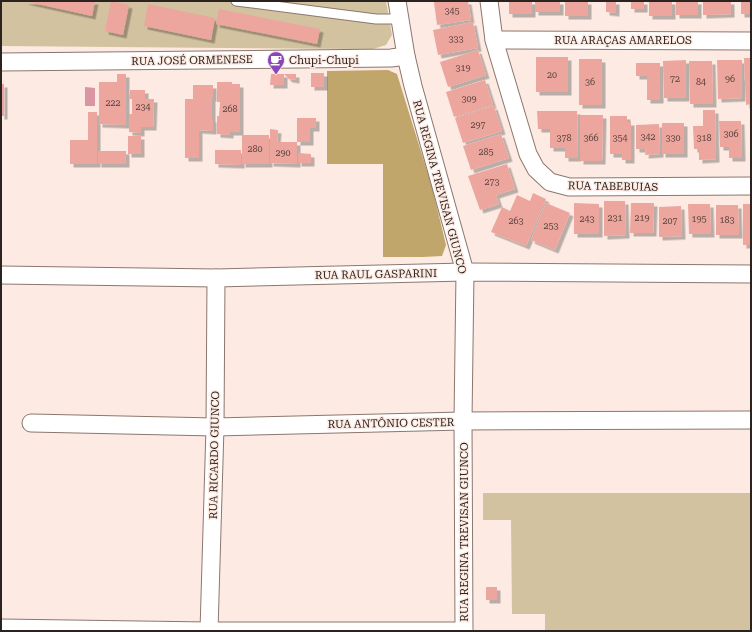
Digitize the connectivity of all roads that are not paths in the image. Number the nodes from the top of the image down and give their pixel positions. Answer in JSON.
{"nodes":[{"id":1,"x":236,"y":1,"type":"edge"},
{"id":2,"x":397,"y":1,"type":"edge"},
{"id":3,"x":489,"y":1,"type":"edge"},
{"id":4,"x":400,"y":19,"type":"junction"},
{"id":5,"x":494,"y":40,"type":"junction"},
{"id":6,"x":751,"y":41,"type":"edge"},
{"id":7,"x":406,"y":56,"type":"junction"},
{"id":8,"x":1,"y":62,"type":"edge"},
{"id":9,"x":751,"y":186,"type":"edge"},
{"id":10,"x":465,"y":272,"type":"junction"},
{"id":11,"x":1,"y":274,"type":"edge"},
{"id":12,"x":751,"y":274,"type":"edge"},
{"id":13,"x":216,"y":278,"type":"junction"},
{"id":14,"x":751,"y":420,"type":"edge"},
{"id":15,"x":463,"y":421,"type":"junction"},
{"id":16,"x":31,"y":423,"type":"dead end"},
{"id":17,"x":215,"y":427,"type":"junction"},
{"id":18,"x":1,"y":628,"type":"edge"},
{"id":19,"x":209,"y":631,"type":"edge"},
{"id":20,"x":464,"y":631,"type":"edge"}],
"edges":[{"from":1,"to":4,"type":"lane"},
{"from":2,"to":4,"type":"street","name":"RUA REGINA TREVISAN GIUNCO"},
{"from":3,"to":5,"type":"street","name":"RUA TABEBUIAS"},
{"from":4,"to":7,"type":"street","name":"RUA REGINA TREVISAN GIUNCO"},
{"from":5,"to":6,"type":"street","name":"RUA ARAÇAS AMARELOS"},
{"from":5,"to":9,"type":"street","name":"RUA TABEBUIAS"},
{"from":7,"to":8,"type":"street","name":"RUA JOSÉ ORMENESE"},
{"from":7,"to":10,"type":"street","name":"RUA REGINA TREVISAN GIUNCO"},
{"from":10,"to":12,"type":"street","name":"RUA RAUL GASPARINI"},
{"from":10,"to":13,"type":"street","name":"RUA RAUL GASPARINI"},
{"from":10,"to":15,"type":"street","name":"RUA REGINA TREVISAN GIUNCO"},
{"from":11,"to":13,"type":"street","name":"RUA RAUL GASPARINI"},
{"from":13,"to":17,"type":"street","name":"RUA RICARDO GIUNCO"},
{"from":14,"to":15,"type":"street","name":"RUA ANTÔNIO CESTER"},
{"from":15,"to":17,"type":"street","name":"RUA ANTÔNIO CESTER"},
{"from":15,"to":20,"type":"street","name":"RUA REGINA TREVISAN GIUNCO"},
{"from":16,"to":17,"type":"street","name":"RUA ANTÔNIO CESTER"},
{"from":17,"to":19,"type":"street","name":"RUA RICARDO GIUNCO"},
{"from":18,"to":19,"type":"street"},
{"from":19,"to":20,"type":"street"}]}
